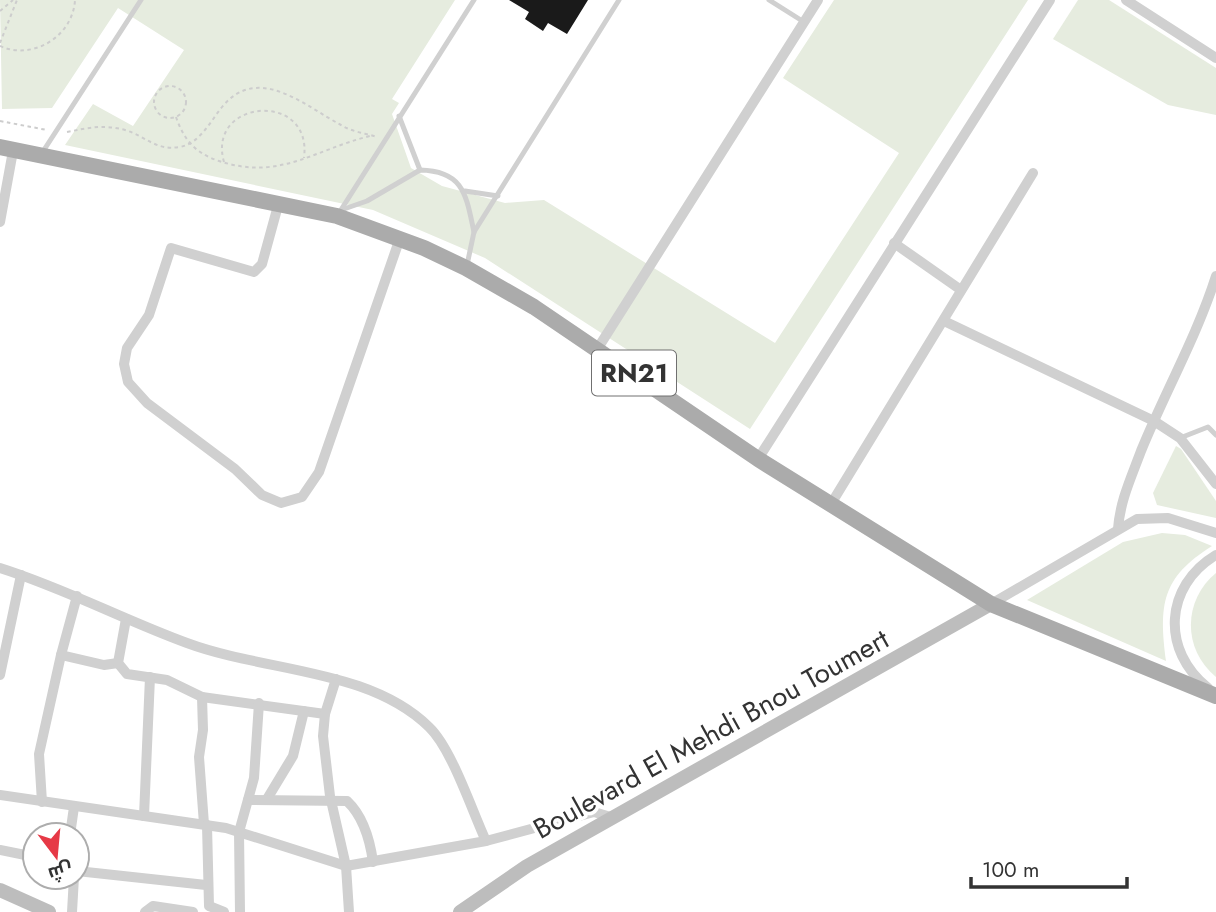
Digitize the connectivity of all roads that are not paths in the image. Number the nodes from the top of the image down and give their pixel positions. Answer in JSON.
{"nodes":[{"id":1,"x":141,"y":0,"type":"edge"},
{"id":2,"x":474,"y":0,"type":"edge"},
{"id":3,"x":619,"y":0,"type":"edge"},
{"id":4,"x":769,"y":0,"type":"edge"},
{"id":5,"x":818,"y":0,"type":"edge"},
{"id":6,"x":1050,"y":0,"type":"edge"},
{"id":7,"x":1126,"y":0,"type":"edge"},
{"id":8,"x":804,"y":22,"type":"junction"},
{"id":9,"x":1216,"y":58,"type":"edge"},
{"id":10,"x":399,"y":116,"type":"junction"},
{"id":11,"x":4,"y":150,"type":"edge"},
{"id":12,"x":40,"y":156,"type":"junction"},
{"id":13,"x":420,"y":170,"type":"junction"},
{"id":14,"x":1033,"y":173,"type":"dead end"},
{"id":15,"x":465,"y":191,"type":"junction"},
{"id":16,"x":498,"y":196,"type":"junction"},
{"id":17,"x":279,"y":202,"type":"junction"},
{"id":18,"x":339,"y":213,"type":"junction"},
{"id":19,"x":0,"y":222,"type":"edge"},
{"id":20,"x":474,"y":232,"type":"junction"},
{"id":21,"x":400,"y":238,"type":"junction"},
{"id":22,"x":894,"y":243,"type":"junction"},
{"id":23,"x":466,"y":268,"type":"junction"},
{"id":24,"x":1216,"y":276,"type":"edge"},
{"id":25,"x":961,"y":290,"type":"junction"},
{"id":26,"x":944,"y":321,"type":"junction"},
{"id":27,"x":598,"y":348,"type":"junction"},
{"id":28,"x":1154,"y":421,"type":"junction"},
{"id":29,"x":1216,"y":435,"type":"edge"},
{"id":30,"x":1180,"y":438,"type":"junction"},
{"id":31,"x":758,"y":459,"type":"junction"},
{"id":32,"x":1212,"y":471,"type":"edge"},
{"id":33,"x":1216,"y":484,"type":"edge"},
{"id":34,"x":831,"y":504,"type":"junction"},
{"id":35,"x":1118,"y":529,"type":"junction"},
{"id":36,"x":1216,"y":533,"type":"edge"},
{"id":37,"x":1216,"y":555,"type":"edge"},
{"id":38,"x":0,"y":568,"type":"edge"},
{"id":39,"x":21,"y":575,"type":"junction"},
{"id":40,"x":77,"y":596,"type":"junction"},
{"id":41,"x":991,"y":604,"type":"junction"},
{"id":42,"x":126,"y":619,"type":"junction"},
{"id":43,"x":61,"y":655,"type":"junction"},
{"id":44,"x":118,"y":663,"type":"junction"},
{"id":45,"x":0,"y":675,"type":"edge"},
{"id":46,"x":150,"y":677,"type":"junction"},
{"id":47,"x":336,"y":679,"type":"junction"},
{"id":48,"x":1216,"y":695,"type":"edge"},
{"id":49,"x":202,"y":696,"type":"junction"},
{"id":50,"x":259,"y":703,"type":"junction"},
{"id":51,"x":304,"y":711,"type":"junction"},
{"id":52,"x":325,"y":714,"type":"junction"},
{"id":53,"x":0,"y":795,"type":"edge"},
{"id":54,"x":267,"y":799,"type":"junction"},
{"id":55,"x":248,"y":800,"type":"junction"},
{"id":56,"x":42,"y":802,"type":"junction"},
{"id":57,"x":332,"y":803,"type":"junction"},
{"id":58,"x":74,"y":807,"type":"junction"},
{"id":59,"x":144,"y":816,"type":"junction"},
{"id":60,"x":614,"y":818,"type":"junction"},
{"id":61,"x":72,"y":821,"type":"edge"},
{"id":62,"x":206,"y":824,"type":"junction"},
{"id":63,"x":239,"y":832,"type":"junction"},
{"id":64,"x":486,"y":841,"type":"junction"},
{"id":65,"x":0,"y":850,"type":"edge"},
{"id":66,"x":21,"y":854,"type":"edge"},
{"id":67,"x":373,"y":862,"type":"junction"},
{"id":68,"x":346,"y":866,"type":"junction"},
{"id":69,"x":91,"y":872,"type":"edge"},
{"id":70,"x":206,"y":886,"type":"junction"},
{"id":71,"x":0,"y":890,"type":"edge"},
{"id":72,"x":73,"y":891,"type":"edge"},
{"id":73,"x":218,"y":911,"type":"edge"},
{"id":74,"x":50,"y":912,"type":"edge"},
{"id":75,"x":72,"y":912,"type":"edge"},
{"id":76,"x":145,"y":912,"type":"edge"},
{"id":77,"x":193,"y":912,"type":"edge"},
{"id":78,"x":240,"y":912,"type":"edge"},
{"id":79,"x":349,"y":912,"type":"edge"},
{"id":80,"x":460,"y":912,"type":"edge"}],
"edges":[{"from":1,"to":12,"type":"lane"},
{"from":2,"to":10,"type":"lane"},
{"from":3,"to":16,"type":"lane"},
{"from":4,"to":8,"type":"lane"},
{"from":5,"to":8,"type":"street"},
{"from":6,"to":22,"type":"street"},
{"from":7,"to":9,"type":"street"},
{"from":8,"to":27,"type":"street"},
{"from":10,"to":13,"type":"lane"},
{"from":10,"to":18,"type":"lane"},
{"from":11,"to":12,"type":"main road","number":"RN21"},
{"from":11,"to":19,"type":"street"},
{"from":12,"to":17,"type":"main road","number":"RN21"},
{"from":13,"to":15,"type":"lane"},
{"from":13,"to":18,"type":"lane"},
{"from":14,"to":25,"type":"street"},
{"from":15,"to":16,"type":"lane"},
{"from":15,"to":20,"type":"lane"},
{"from":16,"to":20,"type":"lane"},
{"from":17,"to":18,"type":"main road","number":"RN21"},
{"from":17,"to":21,"type":"street"},
{"from":18,"to":21,"type":"main road","number":"RN21"},
{"from":20,"to":23,"type":"lane"},
{"from":21,"to":23,"type":"main road","number":"RN21"},
{"from":22,"to":25,"type":"street"},
{"from":22,"to":31,"type":"street"},
{"from":23,"to":27,"type":"main road","number":"RN21"},
{"from":24,"to":28,"type":"street"},
{"from":25,"to":26,"type":"street"},
{"from":26,"to":28,"type":"street"},
{"from":26,"to":34,"type":"street"},
{"from":27,"to":31,"type":"main road","number":"RN21"},
{"from":28,"to":30,"type":"street"},
{"from":28,"to":35,"type":"street"},
{"from":29,"to":30,"type":"lane"},
{"from":30,"to":32,"type":"street"},
{"from":31,"to":34,"type":"main road","number":"RN21"},
{"from":32,"to":33,"type":"street"},
{"from":34,"to":41,"type":"main road","number":"RN21"},
{"from":35,"to":36,"type":"street"},
{"from":35,"to":41,"type":"street"},
{"from":37,"to":48,"type":"street"},
{"from":38,"to":39,"type":"street"},
{"from":39,"to":40,"type":"street"},
{"from":39,"to":45,"type":"street"},
{"from":40,"to":42,"type":"street"},
{"from":40,"to":43,"type":"street"},
{"from":41,"to":48,"type":"main road","number":"RN21"},
{"from":41,"to":60,"type":"main road","name":"Boulevard El Mehdi Bnou Toumert"},
{"from":42,"to":44,"type":"street"},
{"from":42,"to":47,"type":"street"},
{"from":43,"to":44,"type":"street"},
{"from":43,"to":56,"type":"street"},
{"from":44,"to":46,"type":"street"},
{"from":46,"to":49,"type":"street"},
{"from":46,"to":59,"type":"street"},
{"from":47,"to":52,"type":"street"},
{"from":47,"to":64,"type":"street"},
{"from":49,"to":50,"type":"street"},
{"from":49,"to":62,"type":"street"},
{"from":50,"to":51,"type":"street"},
{"from":50,"to":55,"type":"street"},
{"from":51,"to":52,"type":"street"},
{"from":51,"to":54,"type":"street"},
{"from":52,"to":57,"type":"street"},
{"from":53,"to":56,"type":"street"},
{"from":54,"to":55,"type":"street"},
{"from":54,"to":57,"type":"street"},
{"from":55,"to":63,"type":"street"},
{"from":56,"to":58,"type":"street"},
{"from":57,"to":67,"type":"street"},
{"from":57,"to":68,"type":"street"},
{"from":58,"to":59,"type":"street"},
{"from":58,"to":61,"type":"street"},
{"from":59,"to":62,"type":"street"},
{"from":60,"to":64,"type":"street"},
{"from":60,"to":80,"type":"main road","name":"Boulevard El Mehdi Bnou Toumert"},
{"from":62,"to":63,"type":"street"},
{"from":62,"to":70,"type":"street"},
{"from":63,"to":68,"type":"street"},
{"from":63,"to":78,"type":"street"},
{"from":64,"to":67,"type":"street"},
{"from":65,"to":66,"type":"street"},
{"from":67,"to":68,"type":"street"},
{"from":68,"to":79,"type":"street"},
{"from":69,"to":70,"type":"street"},
{"from":70,"to":73,"type":"street"},
{"from":71,"to":74,"type":"main road"},
{"from":72,"to":75,"type":"street"},
{"from":76,"to":77,"type":"street"}]}
